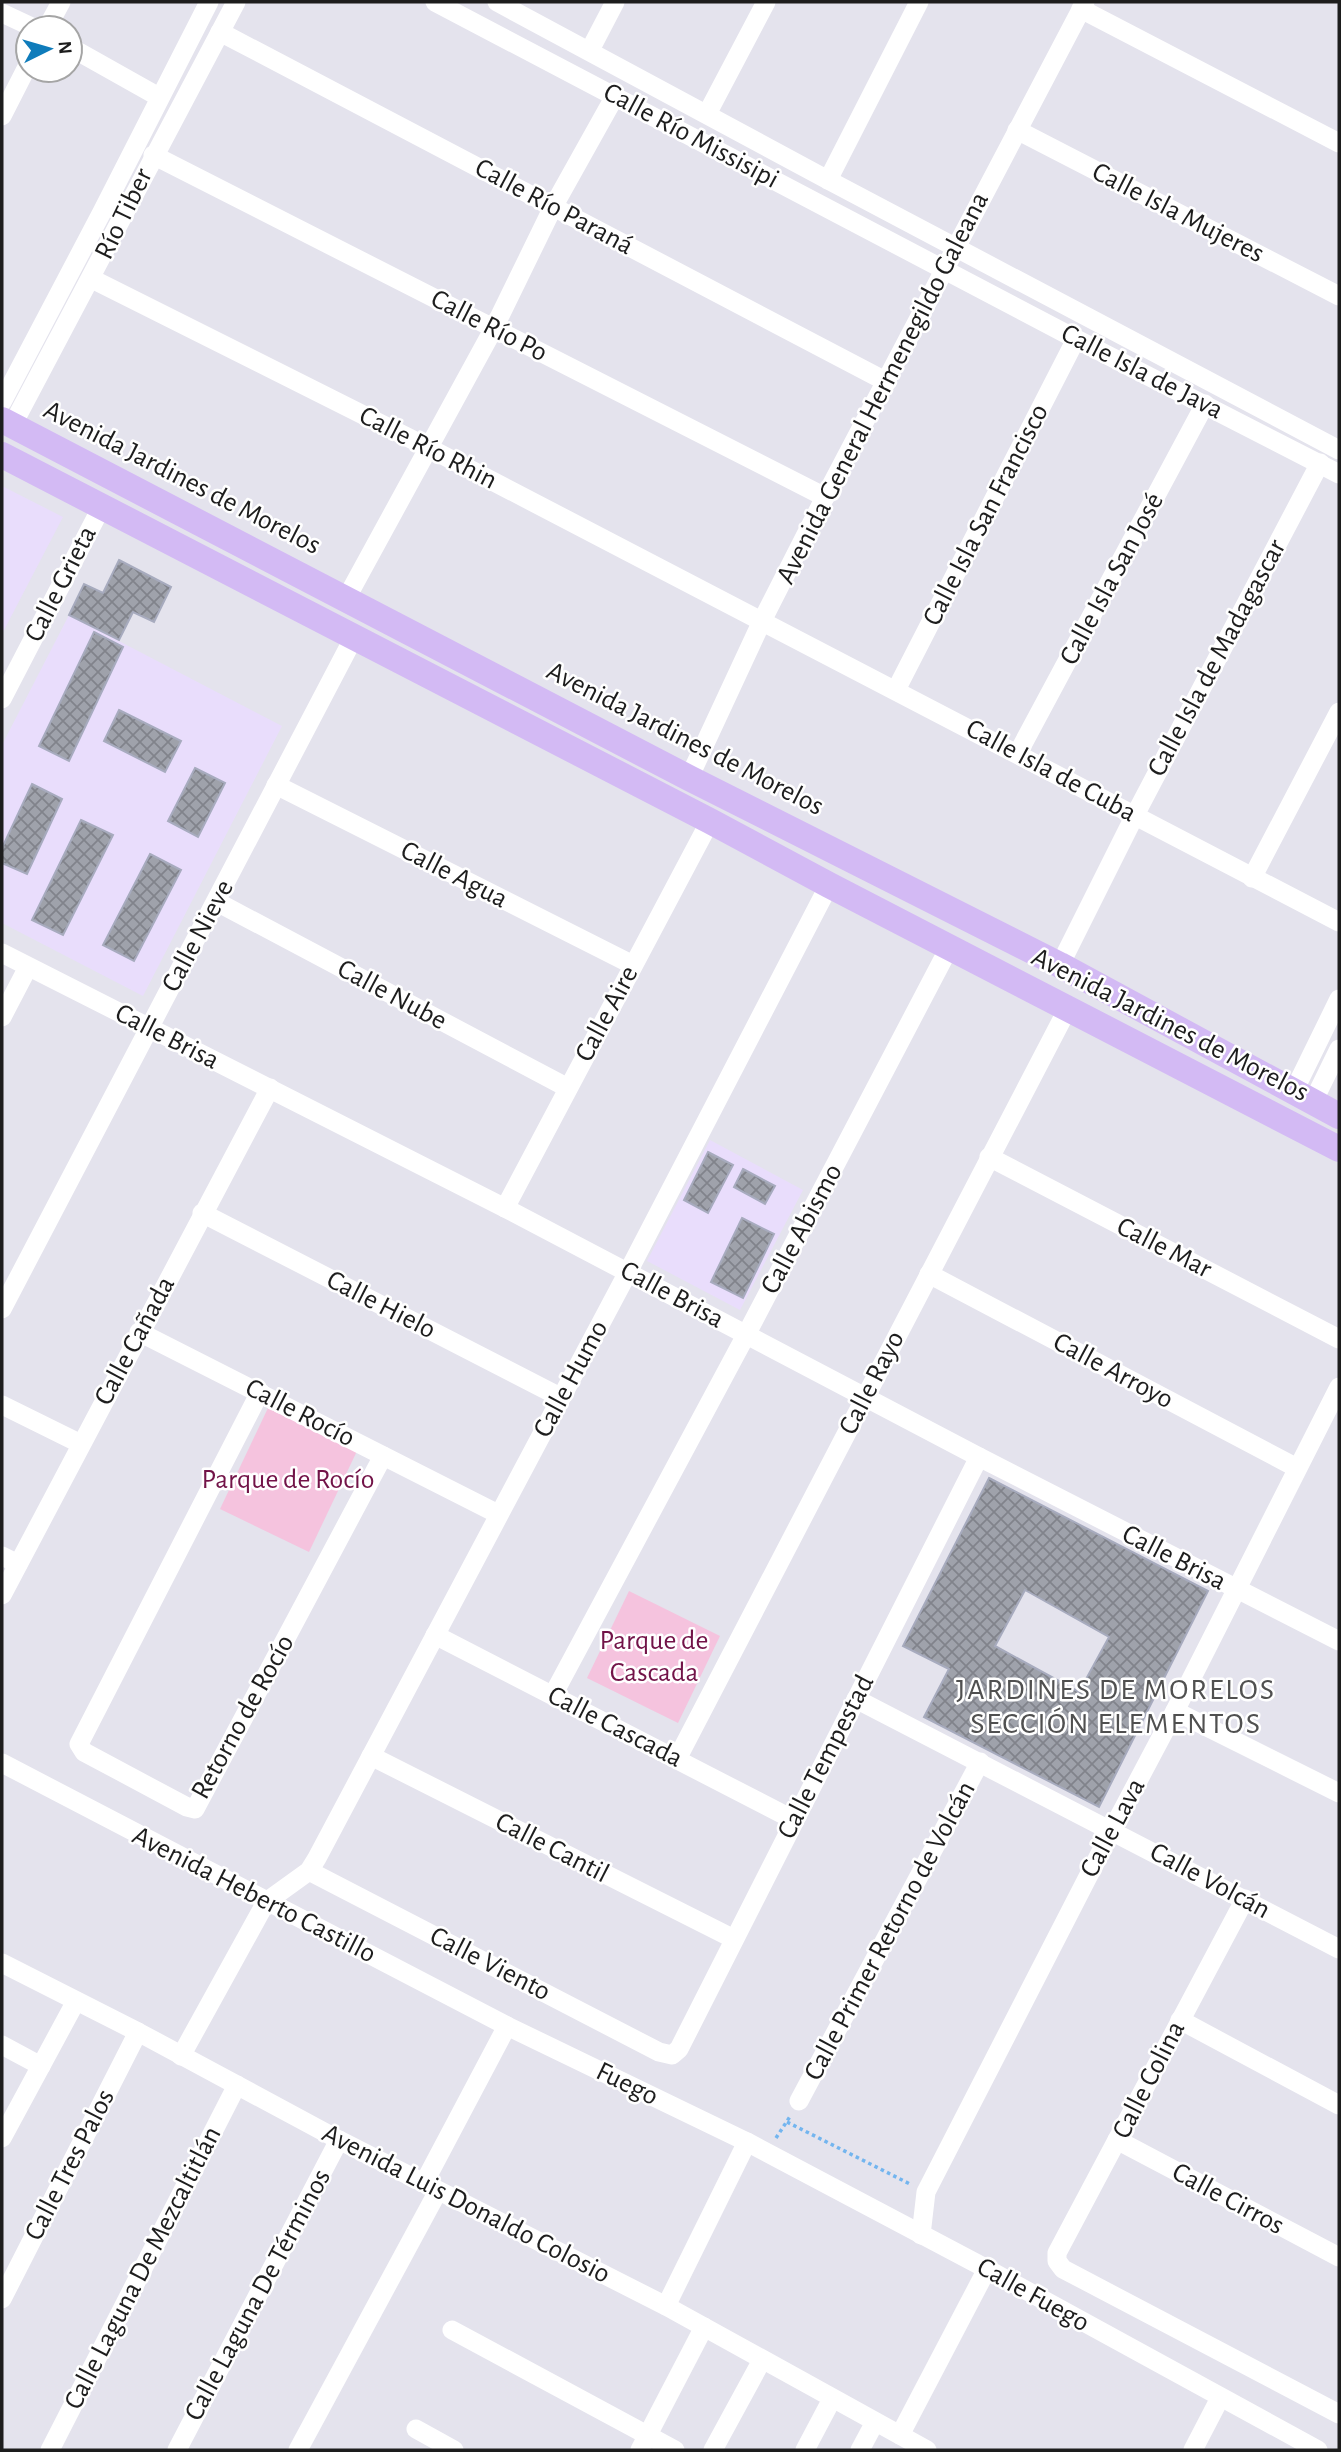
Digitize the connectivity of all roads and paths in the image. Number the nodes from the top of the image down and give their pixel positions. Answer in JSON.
{"nodes":[{"id":1,"x":209,"y":2,"type":"edge"},
{"id":2,"x":236,"y":2,"type":"edge"},
{"id":3,"x":435,"y":2,"type":"edge"},
{"id":4,"x":497,"y":2,"type":"edge"},
{"id":5,"x":615,"y":2,"type":"edge"},
{"id":6,"x":766,"y":2,"type":"edge"},
{"id":7,"x":919,"y":2,"type":"edge"},
{"id":8,"x":1083,"y":5,"type":"edge"},
{"id":9,"x":220,"y":32,"type":"junction"},
{"id":10,"x":590,"y":50,"type":"junction"},
{"id":11,"x":84,"y":55,"type":"edge"},
{"id":12,"x":18,"y":84,"type":"edge"},
{"id":13,"x":615,"y":96,"type":"junction"},
{"id":14,"x":159,"y":97,"type":"junction"},
{"id":15,"x":706,"y":114,"type":"junction"},
{"id":16,"x":2,"y":116,"type":"edge"},
{"id":17,"x":1017,"y":130,"type":"junction"},
{"id":18,"x":1339,"y":143,"type":"edge"},
{"id":19,"x":765,"y":146,"type":"junction"},
{"id":20,"x":153,"y":155,"type":"junction"},
{"id":21,"x":753,"y":169,"type":"junction"},
{"id":22,"x":828,"y":180,"type":"junction"},
{"id":23,"x":553,"y":207,"type":"junction"},
{"id":24,"x":102,"y":212,"type":"junction"},
{"id":25,"x":120,"y":222,"type":"junction"},
{"id":26,"x":957,"y":248,"type":"junction"},
{"id":27,"x":946,"y":270,"type":"junction"},
{"id":28,"x":92,"y":279,"type":"junction"},
{"id":29,"x":1339,"y":296,"type":"edge"},
{"id":30,"x":494,"y":328,"type":"junction"},
{"id":31,"x":1076,"y":339,"type":"junction"},
{"id":32,"x":887,"y":382,"type":"junction"},
{"id":33,"x":1205,"y":404,"type":"junction"},
{"id":34,"x":1268,"y":412,"type":"junction"},
{"id":35,"x":5,"y":416,"type":"edge"},
{"id":36,"x":1339,"y":426,"type":"edge"},
{"id":37,"x":1258,"y":432,"type":"junction"},
{"id":38,"x":1335,"y":447,"type":"edge"},
{"id":39,"x":429,"y":448,"type":"junction"},
{"id":40,"x":2,"y":455,"type":"edge"},
{"id":41,"x":1320,"y":463,"type":"junction"},
{"id":42,"x":1339,"y":474,"type":"edge"},
{"id":43,"x":825,"y":497,"type":"junction"},
{"id":44,"x":102,"y":506,"type":"junction"},
{"id":45,"x":232,"y":538,"type":"junction"},
{"id":46,"x":220,"y":568,"type":"junction"},
{"id":47,"x":346,"y":599,"type":"junction"},
{"id":48,"x":762,"y":621,"type":"junction"},
{"id":49,"x":354,"y":637,"type":"junction"},
{"id":50,"x":896,"y":690,"type":"junction"},
{"id":51,"x":2,"y":699,"type":"edge"},
{"id":52,"x":1339,"y":712,"type":"edge"},
{"id":53,"x":1018,"y":753,"type":"junction"},
{"id":54,"x":689,"y":778,"type":"junction"},
{"id":55,"x":276,"y":785,"type":"junction"},
{"id":56,"x":1135,"y":815,"type":"junction"},
{"id":57,"x":710,"y":821,"type":"junction"},
{"id":58,"x":787,"y":827,"type":"junction"},
{"id":59,"x":772,"y":854,"type":"junction"},
{"id":60,"x":1252,"y":877,"type":"junction"},
{"id":61,"x":829,"y":885,"type":"junction"},
{"id":62,"x":216,"y":902,"type":"junction"},
{"id":63,"x":1339,"y":922,"type":"edge"},
{"id":64,"x":1015,"y":942,"type":"junction"},
{"id":65,"x":950,"y":946,"type":"junction"},
{"id":66,"x":2,"y":953,"type":"edge"},
{"id":67,"x":633,"y":965,"type":"junction"},
{"id":68,"x":1060,"y":965,"type":"junction"},
{"id":69,"x":28,"y":967,"type":"junction"},
{"id":70,"x":999,"y":972,"type":"junction"},
{"id":71,"x":1339,"y":999,"type":"edge"},
{"id":72,"x":1068,"y":1008,"type":"junction"},
{"id":73,"x":2,"y":1017,"type":"edge"},
{"id":74,"x":148,"y":1028,"type":"junction"},
{"id":75,"x":1339,"y":1049,"type":"edge"},
{"id":76,"x":270,"y":1088,"type":"junction"},
{"id":77,"x":568,"y":1088,"type":"junction"},
{"id":78,"x":1303,"y":1096,"type":"junction"},
{"id":79,"x":1339,"y":1116,"type":"edge"},
{"id":80,"x":1339,"y":1149,"type":"edge"},
{"id":81,"x":989,"y":1157,"type":"junction"},
{"id":82,"x":505,"y":1208,"type":"junction"},
{"id":83,"x":202,"y":1213,"type":"junction"},
{"id":84,"x":628,"y":1272,"type":"junction"},
{"id":85,"x":929,"y":1274,"type":"junction"},
{"id":86,"x":2,"y":1309,"type":"edge"},
{"id":87,"x":139,"y":1332,"type":"junction"},
{"id":88,"x":746,"y":1335,"type":"junction"},
{"id":89,"x":1339,"y":1339,"type":"edge"},
{"id":90,"x":1339,"y":1387,"type":"edge"},
{"id":91,"x":260,"y":1392,"type":"junction"},
{"id":92,"x":560,"y":1397,"type":"junction"},
{"id":93,"x":864,"y":1397,"type":"junction"},
{"id":94,"x":2,"y":1405,"type":"edge"},
{"id":95,"x":81,"y":1444,"type":"junction"},
{"id":96,"x":383,"y":1456,"type":"junction"},
{"id":97,"x":979,"y":1457,"type":"junction"},
{"id":98,"x":1297,"y":1468,"type":"junction"},
{"id":99,"x":498,"y":1514,"type":"junction"},
{"id":100,"x":10,"y":1560,"type":"edge"},
{"id":101,"x":1236,"y":1590,"type":"junction"},
{"id":102,"x":2,"y":1595,"type":"edge"},
{"id":103,"x":435,"y":1635,"type":"junction"},
{"id":104,"x":1339,"y":1642,"type":"edge"},
{"id":105,"x":553,"y":1695,"type":"junction"},
{"id":106,"x":856,"y":1699,"type":"junction"},
{"id":107,"x":1175,"y":1711,"type":"junction"},
{"id":108,"x":371,"y":1756,"type":"junction"},
{"id":109,"x":677,"y":1759,"type":"junction"},
{"id":110,"x":980,"y":1762,"type":"junction"},
{"id":111,"x":2,"y":1763,"type":"edge"},
{"id":112,"x":1339,"y":1793,"type":"edge"},
{"id":113,"x":794,"y":1820,"type":"junction"},
{"id":114,"x":1112,"y":1830,"type":"junction"},
{"id":115,"x":309,"y":1871,"type":"junction"},
{"id":116,"x":1245,"y":1899,"type":"junction"},
{"id":117,"x":266,"y":1902,"type":"junction"},
{"id":118,"x":734,"y":1939,"type":"junction"},
{"id":119,"x":1339,"y":1949,"type":"edge"},
{"id":120,"x":2,"y":1963,"type":"edge"},
{"id":121,"x":76,"y":2001,"type":"junction"},
{"id":122,"x":1180,"y":2020,"type":"junction"},
{"id":123,"x":507,"y":2026,"type":"junction"},
{"id":124,"x":138,"y":2032,"type":"junction"},
{"id":125,"x":2,"y":2045,"type":"edge"},
{"id":126,"x":672,"y":2055,"type":"joint"},
{"id":127,"x":181,"y":2056,"type":"junction"},
{"id":128,"x":41,"y":2066,"type":"junction"},
{"id":129,"x":237,"y":2085,"type":"junction"},
{"id":130,"x":799,"y":2101,"type":"joint"},
{"id":131,"x":1339,"y":2105,"type":"edge"},
{"id":132,"x":787,"y":2122,"type":"junction"},
{"id":133,"x":2,"y":2138,"type":"edge"},
{"id":134,"x":339,"y":2140,"type":"junction"},
{"id":135,"x":1118,"y":2140,"type":"junction"},
{"id":136,"x":747,"y":2143,"type":"junction"},
{"id":137,"x":765,"y":2152,"type":"junction"},
{"id":138,"x":431,"y":2187,"type":"junction"},
{"id":139,"x":926,"y":2192,"type":"junction"},
{"id":140,"x":921,"y":2235,"type":"junction"},
{"id":141,"x":1339,"y":2257,"type":"edge"},
{"id":142,"x":1057,"y":2261,"type":"joint"},
{"id":143,"x":987,"y":2269,"type":"junction"},
{"id":144,"x":2,"y":2299,"type":"edge"},
{"id":145,"x":666,"y":2306,"type":"junction"},
{"id":146,"x":704,"y":2327,"type":"junction"},
{"id":147,"x":452,"y":2330,"type":"dead end"},
{"id":148,"x":762,"y":2360,"type":"junction"},
{"id":149,"x":1220,"y":2398,"type":"junction"},
{"id":150,"x":832,"y":2399,"type":"junction"},
{"id":151,"x":1339,"y":2414,"type":"edge"},
{"id":152,"x":874,"y":2422,"type":"junction"},
{"id":153,"x":416,"y":2428,"type":"dead end"},
{"id":154,"x":900,"y":2435,"type":"junction"},
{"id":155,"x":644,"y":2443,"type":"edge"},
{"id":156,"x":50,"y":2450,"type":"edge"},
{"id":157,"x":177,"y":2450,"type":"edge"},
{"id":158,"x":298,"y":2450,"type":"edge"},
{"id":159,"x":454,"y":2450,"type":"edge"},
{"id":160,"x":675,"y":2450,"type":"edge"},
{"id":161,"x":713,"y":2450,"type":"edge"},
{"id":162,"x":806,"y":2450,"type":"edge"},
{"id":163,"x":860,"y":2450,"type":"edge"},
{"id":164,"x":927,"y":2450,"type":"edge"},
{"id":165,"x":1193,"y":2450,"type":"edge"},
{"id":166,"x":1318,"y":2450,"type":"edge"}],
"edges":[{"from":1,"to":14,"type":"street","name":"Río Tiber"},
{"from":2,"to":9,"type":"street","name":"Río Tiber"},
{"from":3,"to":13,"type":"street","name":"Calle Río Missisipi"},
{"from":4,"to":10,"type":"street","name":"Calle Río Missisipi"},
{"from":5,"to":10,"type":"street"},
{"from":6,"to":15,"type":"street"},
{"from":7,"to":22,"type":"street"},
{"from":8,"to":17,"type":"street","name":"Avenida General Hermenegildo Galeana"},
{"from":8,"to":18,"type":"street"},
{"from":9,"to":20,"type":"street","name":"Río Tiber"},
{"from":9,"to":23,"type":"street","name":"Calle Río Paraná"},
{"from":10,"to":15,"type":"street","name":"Calle Río Missisipi"},
{"from":11,"to":14,"type":"street"},
{"from":12,"to":16,"type":"street"},
{"from":13,"to":21,"type":"street","name":"Calle Río Missisipi"},
{"from":13,"to":23,"type":"street"},
{"from":14,"to":24,"type":"street","name":"Río Tiber"},
{"from":15,"to":19,"type":"street","name":"Calle Río Missisipi"},
{"from":17,"to":26,"type":"street","name":"Avenida General Hermenegildo Galeana"},
{"from":17,"to":29,"type":"street","name":"Calle Isla Mujeres"},
{"from":19,"to":21,"type":"street"},
{"from":19,"to":22,"type":"street","name":"Calle Río Missisipi"},
{"from":20,"to":25,"type":"street","name":"Río Tiber"},
{"from":20,"to":30,"type":"street","name":"Calle Río Po"},
{"from":21,"to":27,"type":"street","name":"Calle Río Missisipi"},
{"from":22,"to":26,"type":"street","name":"Calle Río Missisipi"},
{"from":23,"to":30,"type":"street"},
{"from":23,"to":32,"type":"street","name":"Calle Río Paraná"},
{"from":24,"to":25,"type":"street"},
{"from":24,"to":35,"type":"street","name":"Río Tiber"},
{"from":25,"to":28,"type":"street","name":"Río Tiber"},
{"from":26,"to":27,"type":"street","name":"Avenida General Hermenegildo Galeana"},
{"from":26,"to":34,"type":"street","name":"Calle Isla de Java"},
{"from":27,"to":31,"type":"street","name":"Calle Isla de Java"},
{"from":27,"to":32,"type":"street","name":"Avenida General Hermenegildo Galeana"},
{"from":28,"to":35,"type":"street","name":"Río Tiber"},
{"from":28,"to":39,"type":"street","name":"Calle Río Rhin"},
{"from":30,"to":39,"type":"street"},
{"from":30,"to":43,"type":"street","name":"Calle Río Po"},
{"from":31,"to":33,"type":"street","name":"Calle Isla de Java"},
{"from":31,"to":50,"type":"street","name":"Calle Isla San Francisco"},
{"from":32,"to":43,"type":"street","name":"Avenida General Hermenegildo Galeana"},
{"from":33,"to":37,"type":"street","name":"Calle Isla de Java"},
{"from":33,"to":53,"type":"street","name":"Calle Isla San José"},
{"from":34,"to":37,"type":"street"},
{"from":34,"to":38,"type":"street","name":"Calle Isla de Java"},
{"from":35,"to":45,"type":"main road","name":"Avenida Jardines de Morelos"},
{"from":36,"to":38,"type":"street"},
{"from":37,"to":41,"type":"street","name":"Calle Isla de Java"},
{"from":39,"to":47,"type":"street"},
{"from":39,"to":48,"type":"street","name":"Calle Río Rhin"},
{"from":40,"to":44,"type":"main road","name":"Avenida Jardines de Morelos"},
{"from":41,"to":42,"type":"street","name":"Calle Isla de Java"},
{"from":41,"to":56,"type":"street","name":"Calle Isla de Madagascar"},
{"from":43,"to":48,"type":"street","name":"Avenida General Hermenegildo Galeana"},
{"from":44,"to":46,"type":"main road","name":"Avenida Jardines de Morelos"},
{"from":44,"to":51,"type":"street","name":"Calle Grieta"},
{"from":45,"to":46,"type":"main road"},
{"from":45,"to":47,"type":"main road","name":"Avenida Jardines de Morelos"},
{"from":46,"to":49,"type":"main road","name":"Avenida Jardines de Morelos"},
{"from":47,"to":54,"type":"main road","name":"Avenida Jardines de Morelos"},
{"from":48,"to":50,"type":"street","name":"Calle Isla de Cuba"},
{"from":48,"to":54,"type":"street","name":"Avenida General Hermenegildo Galeana"},
{"from":49,"to":55,"type":"street","name":"Calle Nieve"},
{"from":49,"to":57,"type":"main road","name":"Avenida Jardines de Morelos"},
{"from":50,"to":53,"type":"street","name":"Calle Isla de Cuba"},
{"from":52,"to":60,"type":"street"},
{"from":53,"to":56,"type":"street","name":"Calle Isla de Cuba"},
{"from":54,"to":58,"type":"main road","name":"Avenida Jardines de Morelos"},
{"from":55,"to":62,"type":"street","name":"Calle Nieve"},
{"from":55,"to":67,"type":"street","name":"Calle Agua"},
{"from":56,"to":60,"type":"street","name":"Calle Isla de Cuba"},
{"from":56,"to":68,"type":"street","name":"Calle Isla de Madagascar"},
{"from":57,"to":59,"type":"main road","name":"Avenida Jardines de Morelos"},
{"from":57,"to":67,"type":"street","name":"Calle Aire"},
{"from":58,"to":59,"type":"main road"},
{"from":58,"to":64,"type":"main road","name":"Avenida Jardines de Morelos"},
{"from":59,"to":61,"type":"main road","name":"Avenida Jardines de Morelos"},
{"from":60,"to":63,"type":"street","name":"Calle Isla de Cuba"},
{"from":61,"to":65,"type":"main road","name":"Avenida Jardines de Morelos"},
{"from":61,"to":84,"type":"street","name":"Calle Humo"},
{"from":62,"to":74,"type":"street","name":"Calle Nieve"},
{"from":62,"to":77,"type":"street","name":"Calle Nube"},
{"from":64,"to":68,"type":"main road","name":"Avenida Jardines de Morelos"},
{"from":64,"to":70,"type":"main road"},
{"from":65,"to":70,"type":"main road","name":"Avenida Jardines de Morelos"},
{"from":65,"to":88,"type":"street","name":"Calle Abismo"},
{"from":66,"to":69,"type":"street","name":"Calle Brisa"},
{"from":67,"to":77,"type":"street","name":"Calle Aire"},
{"from":68,"to":78,"type":"main road","name":"Avenida Jardines de Morelos"},
{"from":69,"to":73,"type":"street"},
{"from":69,"to":74,"type":"street","name":"Calle Brisa"},
{"from":70,"to":72,"type":"main road","name":"Avenida Jardines de Morelos"},
{"from":71,"to":78,"type":"street"},
{"from":72,"to":80,"type":"main road","name":"Avenida Jardines de Morelos"},
{"from":72,"to":81,"type":"street","name":"Calle Rayo"},
{"from":74,"to":76,"type":"street","name":"Calle Brisa"},
{"from":74,"to":86,"type":"street","name":"Calle Nieve"},
{"from":75,"to":78,"type":"street"},
{"from":76,"to":82,"type":"street","name":"Calle Brisa"},
{"from":76,"to":83,"type":"street","name":"Calle Cañada"},
{"from":77,"to":82,"type":"street","name":"Calle Aire"},
{"from":78,"to":79,"type":"main road","name":"Avenida Jardines de Morelos"},
{"from":81,"to":85,"type":"street","name":"Calle Rayo"},
{"from":81,"to":89,"type":"street","name":"Calle Mar"},
{"from":82,"to":84,"type":"street","name":"Calle Brisa"},
{"from":83,"to":87,"type":"street","name":"Calle Cañada"},
{"from":83,"to":92,"type":"street","name":"Calle Hielo"},
{"from":84,"to":88,"type":"street","name":"Calle Brisa"},
{"from":84,"to":92,"type":"street","name":"Calle Humo"},
{"from":85,"to":93,"type":"street","name":"Calle Rayo"},
{"from":85,"to":98,"type":"street","name":"Calle Arroyo"},
{"from":87,"to":91,"type":"street","name":"Calle Rocío"},
{"from":87,"to":95,"type":"street","name":"Calle Cañada"},
{"from":88,"to":93,"type":"street","name":"Calle Brisa"},
{"from":88,"to":105,"type":"street","name":"Calle Abismo"},
{"from":90,"to":98,"type":"street","name":"Calle Lava"},
{"from":91,"to":96,"type":"street","name":"Calle Rocío"},
{"from":91,"to":96,"type":"street","name":"Retorno de Rocío"},
{"from":92,"to":99,"type":"street","name":"Calle Humo"},
{"from":93,"to":97,"type":"street","name":"Calle Brisa"},
{"from":93,"to":109,"type":"street","name":"Calle Rayo"},
{"from":94,"to":95,"type":"street"},
{"from":95,"to":100,"type":"street","name":"Calle Cañada"},
{"from":96,"to":99,"type":"street","name":"Calle Rocío"},
{"from":97,"to":101,"type":"street","name":"Calle Brisa"},
{"from":97,"to":106,"type":"street","name":"Calle Tempestad"},
{"from":98,"to":101,"type":"street","name":"Calle Lava"},
{"from":99,"to":103,"type":"street","name":"Calle Humo"},
{"from":100,"to":102,"type":"street","name":"Calle Cañada"},
{"from":101,"to":104,"type":"street","name":"Calle Brisa"},
{"from":101,"to":107,"type":"street","name":"Calle Lava"},
{"from":103,"to":105,"type":"street","name":"Calle Cascada"},
{"from":103,"to":108,"type":"street","name":"Calle Humo"},
{"from":105,"to":109,"type":"street","name":"Calle Cascada"},
{"from":106,"to":110,"type":"street","name":"Calle Volcán"},
{"from":106,"to":113,"type":"street","name":"Calle Tempestad"},
{"from":107,"to":112,"type":"street"},
{"from":107,"to":114,"type":"street","name":"Calle Lava"},
{"from":108,"to":115,"type":"street","name":"Calle Humo"},
{"from":108,"to":118,"type":"street","name":"Calle Cantil"},
{"from":109,"to":113,"type":"street","name":"Calle Cascada"},
{"from":110,"to":114,"type":"street","name":"Calle Volcán"},
{"from":110,"to":130,"type":"street","name":"Calle Primer Retorno de Volcán"},
{"from":111,"to":117,"type":"street","name":"Avenida Heberto Castillo"},
{"from":113,"to":118,"type":"street","name":"Calle Tempestad"},
{"from":114,"to":116,"type":"street","name":"Calle Volcán"},
{"from":114,"to":139,"type":"street","name":"Calle Lava"},
{"from":115,"to":117,"type":"street"},
{"from":115,"to":126,"type":"street","name":"Calle Viento"},
{"from":116,"to":119,"type":"street","name":"Calle Volcán"},
{"from":116,"to":122,"type":"street","name":"Calle Colina"},
{"from":117,"to":123,"type":"street","name":"Avenida Heberto Castillo"},
{"from":117,"to":127,"type":"street"},
{"from":118,"to":126,"type":"street","name":"Calle Tempestad"},
{"from":120,"to":121,"type":"street","name":"Avenida Luis Donaldo Colosio"},
{"from":121,"to":124,"type":"street","name":"Avenida Luis Donaldo Colosio"},
{"from":121,"to":128,"type":"street"},
{"from":122,"to":131,"type":"street"},
{"from":122,"to":135,"type":"street","name":"Calle Colina"},
{"from":123,"to":136,"type":"street","name":"Fuego"},
{"from":123,"to":138,"type":"street"},
{"from":124,"to":127,"type":"street","name":"Avenida Luis Donaldo Colosio"},
{"from":124,"to":144,"type":"street","name":"Calle Tres Palos"},
{"from":125,"to":128,"type":"street"},
{"from":127,"to":129,"type":"street","name":"Avenida Luis Donaldo Colosio"},
{"from":128,"to":133,"type":"street"},
{"from":129,"to":134,"type":"street","name":"Avenida Luis Donaldo Colosio"},
{"from":129,"to":156,"type":"street","name":"Calle Laguna De Mezcaltitlán"},
{"from":130,"to":132,"type":"path"},
{"from":132,"to":137,"type":"path"},
{"from":132,"to":139,"type":"path"},
{"from":134,"to":138,"type":"street","name":"Avenida Luis Donaldo Colosio"},
{"from":134,"to":157,"type":"street","name":"Calle Laguna De Términos"},
{"from":135,"to":141,"type":"street","name":"Calle Cirros"},
{"from":135,"to":142,"type":"street","name":"Calle Colina"},
{"from":136,"to":137,"type":"street","name":"Calle Fuego"},
{"from":136,"to":145,"type":"street"},
{"from":137,"to":140,"type":"street","name":"Calle Fuego"},
{"from":138,"to":145,"type":"street","name":"Avenida Luis Donaldo Colosio"},
{"from":138,"to":158,"type":"street"},
{"from":139,"to":140,"type":"street","name":"Calle Lava"},
{"from":140,"to":143,"type":"street","name":"Calle Fuego"},
{"from":142,"to":151,"type":"street","name":"Calle Fuego"},
{"from":143,"to":149,"type":"street","name":"Calle Fuego"},
{"from":143,"to":154,"type":"street"},
{"from":145,"to":146,"type":"street","name":"Avenida Luis Donaldo Colosio"},
{"from":146,"to":148,"type":"street","name":"Avenida Luis Donaldo Colosio"},
{"from":146,"to":155,"type":"street"},
{"from":147,"to":155,"type":"street"},
{"from":148,"to":150,"type":"street","name":"Avenida Luis Donaldo Colosio"},
{"from":148,"to":161,"type":"street"},
{"from":149,"to":165,"type":"street"},
{"from":149,"to":166,"type":"street","name":"Calle Fuego"},
{"from":150,"to":152,"type":"street","name":"Avenida Luis Donaldo Colosio"},
{"from":150,"to":162,"type":"street"},
{"from":152,"to":154,"type":"street","name":"Avenida Luis Donaldo Colosio"},
{"from":152,"to":163,"type":"street"},
{"from":153,"to":159,"type":"street"},
{"from":154,"to":164,"type":"street","name":"Avenida Luis Donaldo Colosio"},
{"from":155,"to":160,"type":"street"}]}
